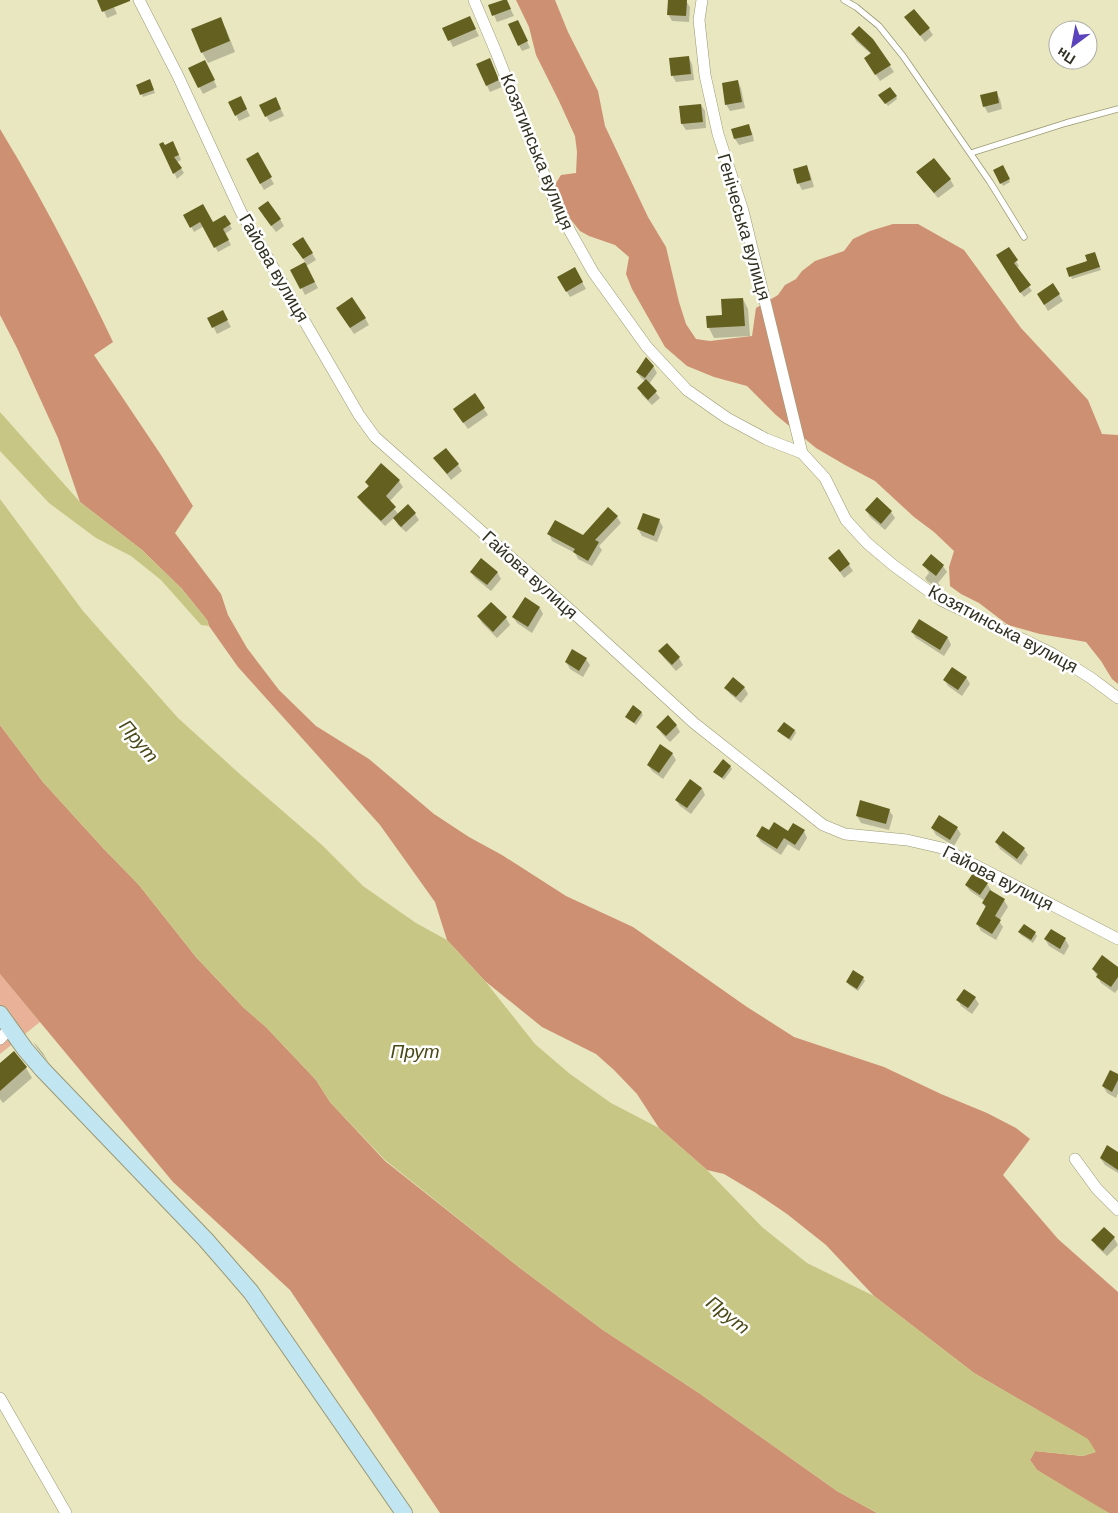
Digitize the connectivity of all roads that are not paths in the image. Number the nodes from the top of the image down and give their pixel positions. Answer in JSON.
{"nodes":[{"id":1,"x":139,"y":0,"type":"edge"},
{"id":2,"x":474,"y":0,"type":"edge"},
{"id":3,"x":702,"y":0,"type":"edge"},
{"id":4,"x":844,"y":0,"type":"edge"},
{"id":5,"x":1118,"y":110,"type":"edge"},
{"id":6,"x":971,"y":153,"type":"junction"},
{"id":7,"x":1024,"y":237,"type":"dead end"},
{"id":8,"x":802,"y":453,"type":"junction"},
{"id":9,"x":1118,"y":698,"type":"edge"},
{"id":10,"x":1118,"y":939,"type":"edge"},
{"id":11,"x":0,"y":1014,"type":"edge"},
{"id":12,"x":5,"y":1033,"type":"edge"},
{"id":13,"x":1075,"y":1159,"type":"dead end"},
{"id":14,"x":1118,"y":1210,"type":"edge"},
{"id":15,"x":0,"y":1398,"type":"edge"},
{"id":16,"x":66,"y":1513,"type":"edge"},
{"id":17,"x":404,"y":1513,"type":"edge"}],
"edges":[{"from":1,"to":10,"type":"street","name":"Гайова вулиця"},
{"from":2,"to":8,"type":"street","name":"Козятинська вулиця"},
{"from":3,"to":8,"type":"street","name":"Генічеська вулиця"},
{"from":4,"to":6,"type":"lane"},
{"from":5,"to":6,"type":"lane"},
{"from":6,"to":7,"type":"lane"},
{"from":8,"to":9,"type":"street","name":"Козятинська вулиця"},
{"from":11,"to":12,"type":"street"},
{"from":12,"to":17,"type":"street"},
{"from":13,"to":14,"type":"street"},
{"from":15,"to":16,"type":"street"}]}
